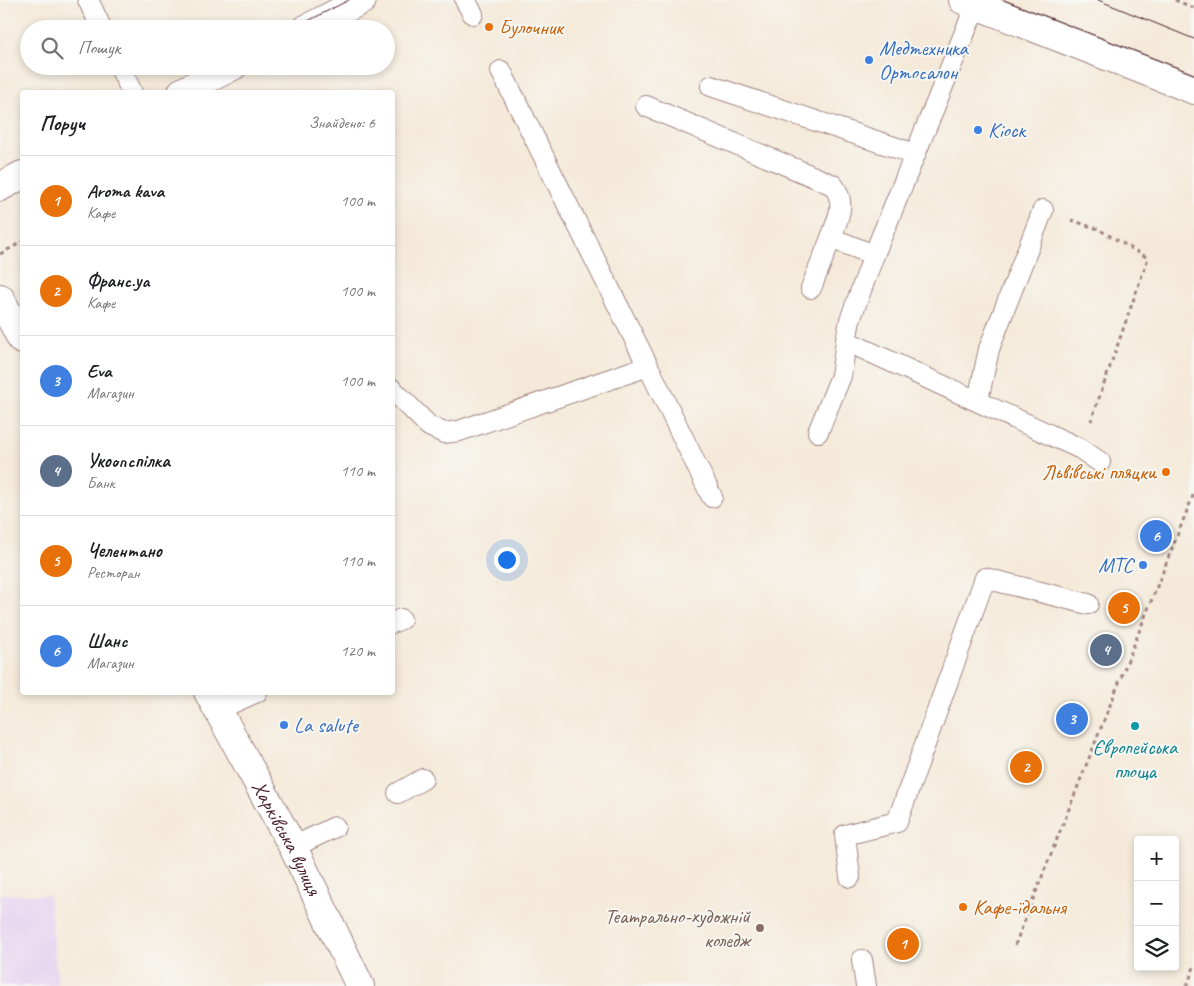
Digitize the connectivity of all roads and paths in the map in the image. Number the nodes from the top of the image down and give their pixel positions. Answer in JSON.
{"nodes":[{"id":1,"x":88,"y":0,"type":"edge"},
{"id":2,"x":362,"y":0,"type":"edge"},
{"id":3,"x":1175,"y":0,"type":"edge"},
{"id":4,"x":970,"y":2,"type":"edge"},
{"id":5,"x":1194,"y":8,"type":"edge"},
{"id":6,"x":98,"y":20,"type":"edge"},
{"id":7,"x":323,"y":20,"type":"edge"},
{"id":8,"x":501,"y":70,"type":"dead end"},
{"id":9,"x":124,"y":75,"type":"edge"},
{"id":10,"x":215,"y":75,"type":"edge"},
{"id":11,"x":711,"y":86,"type":"dead end"},
{"id":12,"x":131,"y":90,"type":"edge"},
{"id":13,"x":186,"y":90,"type":"edge"},
{"id":14,"x":1194,"y":90,"type":"edge"},
{"id":15,"x":646,"y":106,"type":"dead end"},
{"id":16,"x":915,"y":154,"type":"junction"},
{"id":17,"x":20,"y":176,"type":"edge"},
{"id":18,"x":0,"y":187,"type":"edge"},
{"id":19,"x":1043,"y":210,"type":"joint"},
{"id":20,"x":831,"y":238,"type":"junction"},
{"id":21,"x":20,"y":243,"type":"edge"},
{"id":22,"x":0,"y":254,"type":"edge"},
{"id":23,"x":874,"y":255,"type":"junction"},
{"id":24,"x":811,"y":288,"type":"dead end"},
{"id":25,"x":0,"y":298,"type":"edge"},
{"id":26,"x":20,"y":336,"type":"edge"},
{"id":27,"x":846,"y":341,"type":"junction"},
{"id":28,"x":648,"y":366,"type":"junction"},
{"id":29,"x":395,"y":392,"type":"edge"},
{"id":30,"x":978,"y":400,"type":"junction"},
{"id":31,"x":818,"y":432,"type":"dead end"},
{"id":32,"x":1081,"y":450,"type":"junction"},
{"id":33,"x":1100,"y":462,"type":"dead end"},
{"id":34,"x":1194,"y":493,"type":"edge"},
{"id":35,"x":712,"y":497,"type":"dead end"},
{"id":36,"x":1088,"y":604,"type":"dead end"},
{"id":37,"x":242,"y":695,"type":"edge"},
{"id":38,"x":212,"y":701,"type":"edge"},
{"id":39,"x":423,"y":779,"type":"dead end"},
{"id":40,"x":398,"y":792,"type":"dead end"},
{"id":41,"x":335,"y":827,"type":"dead end"},
{"id":42,"x":293,"y":847,"type":"junction"},
{"id":43,"x":850,"y":877,"type":"dead end"},
{"id":44,"x":1015,"y":945,"type":"dead end"},
{"id":45,"x":862,"y":960,"type":"dead end"},
{"id":46,"x":1194,"y":967,"type":"edge"},
{"id":47,"x":360,"y":986,"type":"edge"},
{"id":48,"x":866,"y":986,"type":"edge"},
{"id":49,"x":1187,"y":986,"type":"edge"}],
"edges":[{"from":1,"to":6,"type":"lane"},
{"from":2,"to":7,"type":"street"},
{"from":3,"to":5,"type":"path"},
{"from":4,"to":14,"type":"street"},
{"from":4,"to":16,"type":"lane"},
{"from":8,"to":28,"type":"lane"},
{"from":9,"to":12,"type":"lane"},
{"from":10,"to":13,"type":"street"},
{"from":11,"to":16,"type":"lane"},
{"from":15,"to":20,"type":"lane"},
{"from":16,"to":23,"type":"lane"},
{"from":17,"to":18,"type":"street"},
{"from":19,"to":30,"type":"lane"},
{"from":19,"to":32,"type":"path"},
{"from":20,"to":23,"type":"lane"},
{"from":20,"to":24,"type":"lane"},
{"from":21,"to":22,"type":"path"},
{"from":23,"to":27,"type":"lane"},
{"from":25,"to":26,"type":"street"},
{"from":27,"to":30,"type":"lane"},
{"from":27,"to":31,"type":"lane"},
{"from":28,"to":29,"type":"lane"},
{"from":28,"to":35,"type":"lane"},
{"from":30,"to":32,"type":"lane"},
{"from":32,"to":33,"type":"lane"},
{"from":34,"to":44,"type":"path"},
{"from":36,"to":43,"type":"lane"},
{"from":37,"to":38,"type":"lane"},
{"from":38,"to":42,"type":"street","name":"Харківська вулиця"},
{"from":39,"to":40,"type":"lane"},
{"from":41,"to":42,"type":"lane"},
{"from":42,"to":47,"type":"street","name":"Харківська вулиця"},
{"from":45,"to":48,"type":"lane"},
{"from":46,"to":49,"type":"path"}]}
